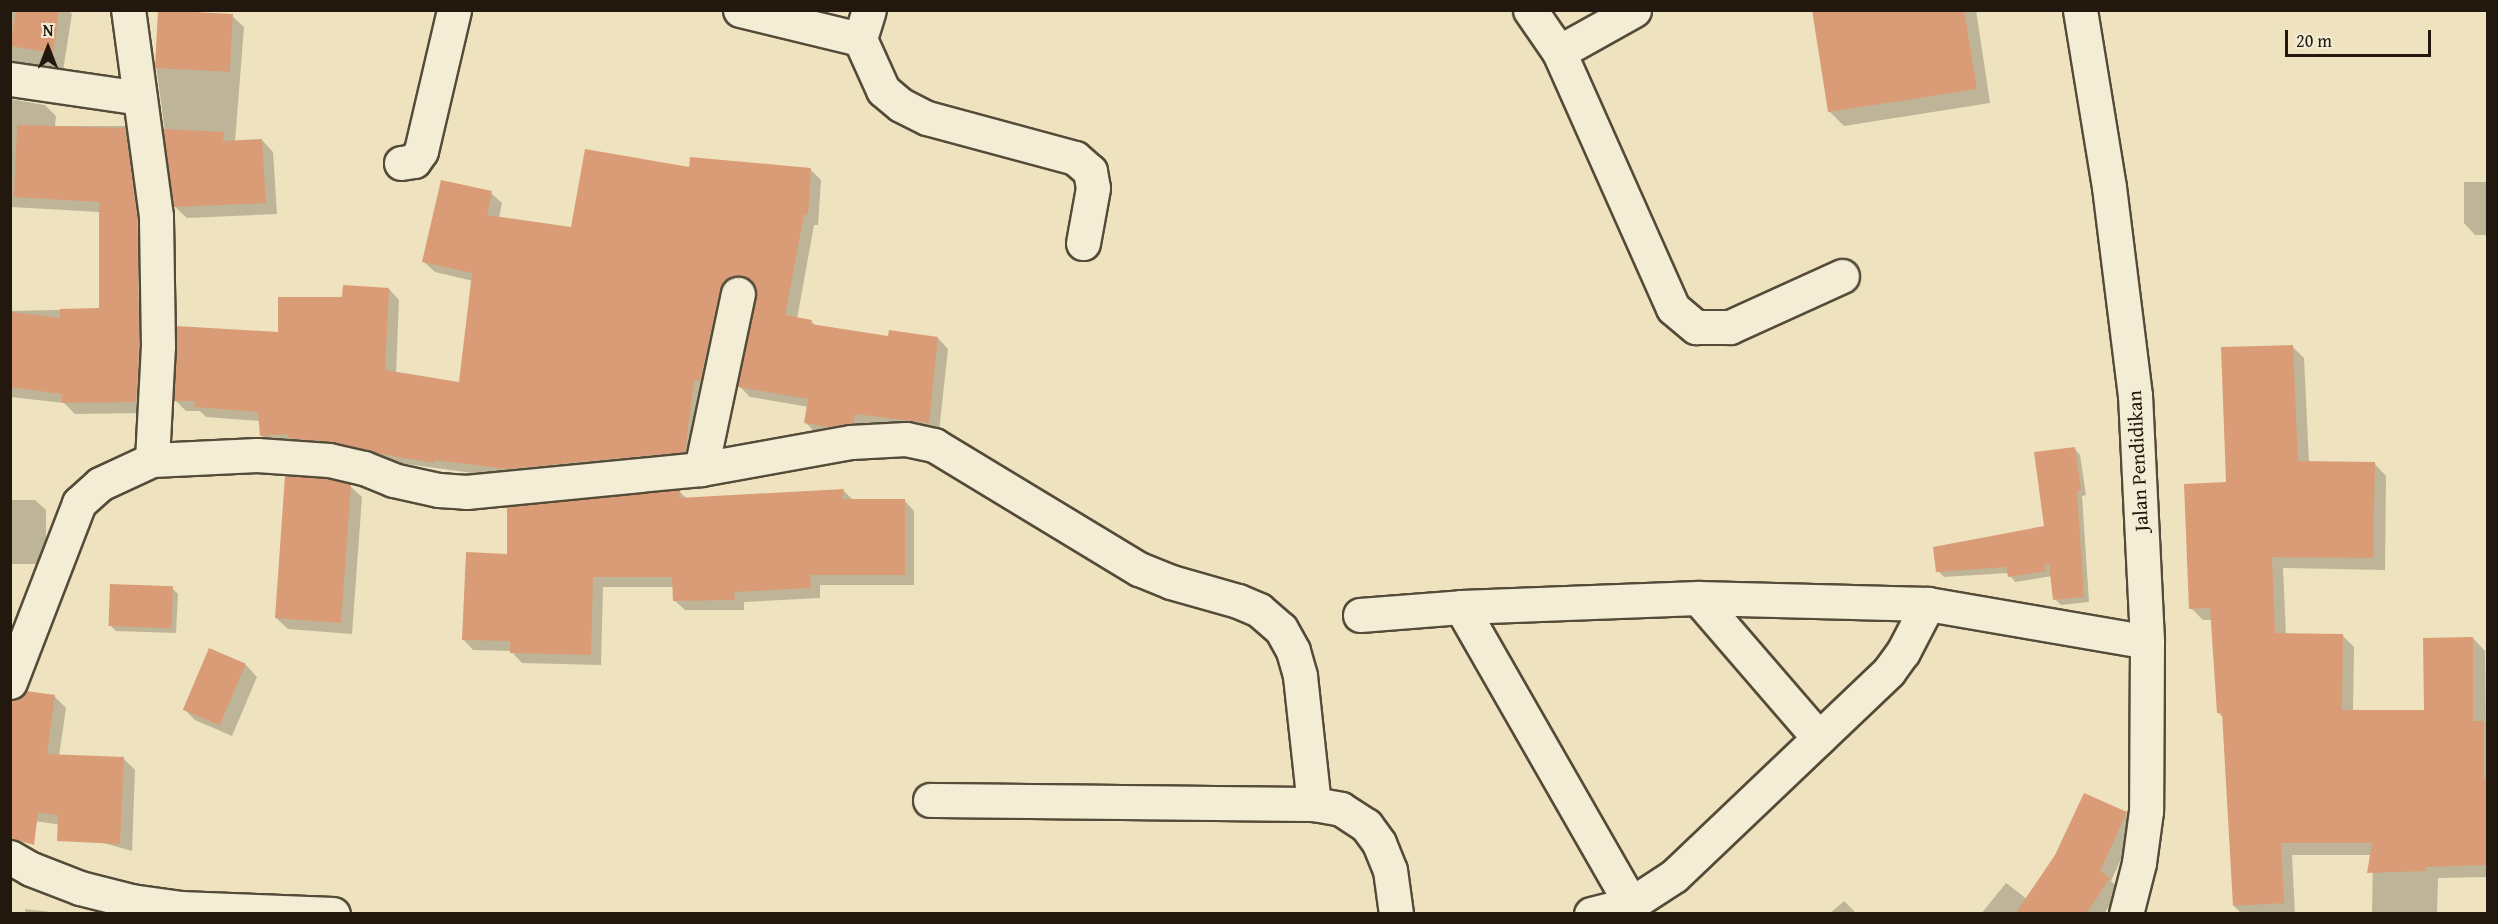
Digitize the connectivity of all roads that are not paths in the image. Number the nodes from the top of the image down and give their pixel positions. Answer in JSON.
{"nodes":[{"id":1,"x":128,"y":10,"type":"edge"},
{"id":2,"x":454,"y":10,"type":"edge"},
{"id":3,"x":741,"y":10,"type":"edge"},
{"id":4,"x":1530,"y":10,"type":"edge"},
{"id":5,"x":1634,"y":10,"type":"edge"},
{"id":6,"x":2080,"y":10,"type":"edge"},
{"id":7,"x":864,"y":25,"type":"edge"},
{"id":8,"x":1559,"y":52,"type":"junction"},
{"id":9,"x":10,"y":78,"type":"edge"},
{"id":10,"x":140,"y":98,"type":"junction"},
{"id":11,"x":400,"y":163,"type":"dead end"},
{"id":12,"x":1083,"y":243,"type":"dead end"},
{"id":13,"x":1842,"y":276,"type":"dead end"},
{"id":14,"x":738,"y":294,"type":"dead end"},
{"id":15,"x":153,"y":459,"type":"junction"},
{"id":16,"x":701,"y":469,"type":"junction"},
{"id":17,"x":1698,"y":598,"type":"junction"},
{"id":18,"x":1928,"y":604,"type":"junction"},
{"id":19,"x":1461,"y":607,"type":"junction"},
{"id":20,"x":1360,"y":615,"type":"dead end"},
{"id":21,"x":2147,"y":642,"type":"junction"},
{"id":22,"x":10,"y":682,"type":"edge"},
{"id":23,"x":1819,"y":738,"type":"junction"},
{"id":24,"x":930,"y":800,"type":"dead end"},
{"id":25,"x":1314,"y":804,"type":"junction"},
{"id":26,"x":10,"y":857,"type":"edge"},
{"id":27,"x":1631,"y":904,"type":"junction"},
{"id":28,"x":333,"y":914,"type":"edge"},
{"id":29,"x":1396,"y":914,"type":"edge"},
{"id":30,"x":1592,"y":914,"type":"edge"},
{"id":31,"x":2126,"y":914,"type":"edge"}],
"edges":[{"from":1,"to":10,"type":"street"},
{"from":2,"to":11,"type":"street"},
{"from":3,"to":7,"type":"street"},
{"from":4,"to":8,"type":"street"},
{"from":5,"to":8,"type":"street"},
{"from":6,"to":21,"type":"street","name":"Jalan Pendidikan"},
{"from":7,"to":12,"type":"street"},
{"from":8,"to":13,"type":"street"},
{"from":9,"to":10,"type":"street"},
{"from":10,"to":15,"type":"street"},
{"from":14,"to":16,"type":"street"},
{"from":15,"to":16,"type":"street"},
{"from":15,"to":22,"type":"street"},
{"from":16,"to":25,"type":"street"},
{"from":17,"to":18,"type":"street"},
{"from":17,"to":19,"type":"street"},
{"from":17,"to":23,"type":"street"},
{"from":18,"to":21,"type":"street"},
{"from":18,"to":23,"type":"street"},
{"from":19,"to":20,"type":"street"},
{"from":19,"to":27,"type":"street"},
{"from":21,"to":31,"type":"street","name":"Jalan Pendidikan"},
{"from":23,"to":27,"type":"street"},
{"from":24,"to":25,"type":"street"},
{"from":25,"to":29,"type":"street"},
{"from":26,"to":28,"type":"street"},
{"from":27,"to":30,"type":"street"}]}
